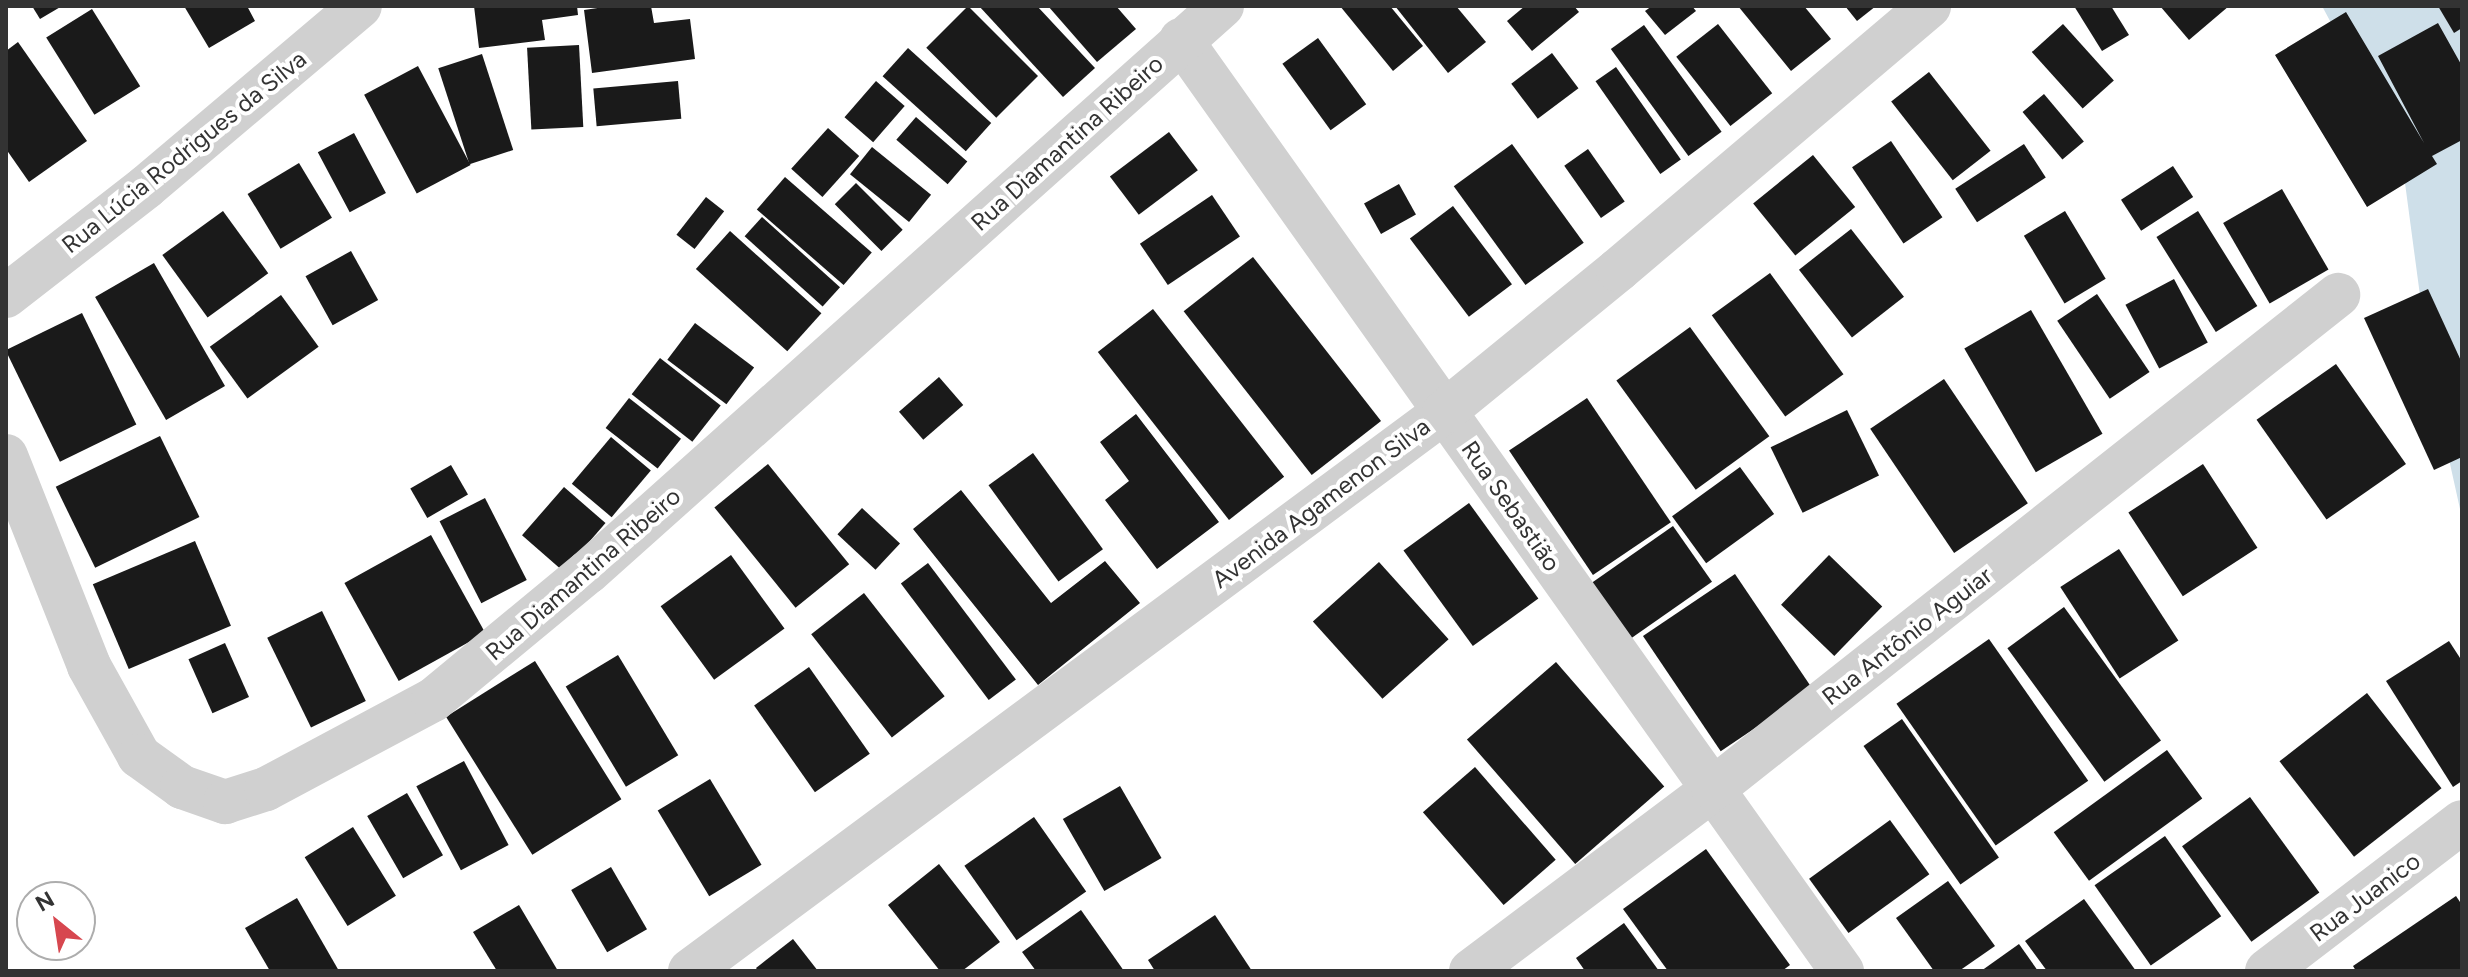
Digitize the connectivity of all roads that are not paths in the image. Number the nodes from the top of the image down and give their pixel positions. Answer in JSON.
{"nodes":[{"id":1,"x":360,"y":6,"type":"edge"},
{"id":2,"x":1222,"y":6,"type":"edge"},
{"id":3,"x":1929,"y":6,"type":"edge"},
{"id":4,"x":1181,"y":40,"type":"junction"},
{"id":5,"x":2338,"y":295,"type":"dead end"},
{"id":6,"x":6,"y":296,"type":"edge"},
{"id":7,"x":1444,"y":412,"type":"junction"},
{"id":8,"x":6,"y":456,"type":"edge"},
{"id":9,"x":1713,"y":789,"type":"junction"},
{"id":10,"x":2462,"y":822,"type":"edge"},
{"id":11,"x":690,"y":971,"type":"edge"},
{"id":12,"x":1471,"y":971,"type":"edge"},
{"id":13,"x":1842,"y":971,"type":"edge"},
{"id":14,"x":2267,"y":971,"type":"edge"}],
"edges":[{"from":1,"to":6,"type":"street","name":"Rua Lúcia Rodrigues da Silva"},
{"from":2,"to":4,"type":"street","name":"Rua Diamantina Ribeiro"},
{"from":3,"to":7,"type":"street","name":"Avenida Agamenon Silva"},
{"from":4,"to":7,"type":"street","name":"Rua Sebastião"},
{"from":4,"to":8,"type":"street","name":"Rua Diamantina Ribeiro"},
{"from":5,"to":9,"type":"street","name":"Rua Antônio Aguiar"},
{"from":7,"to":9,"type":"street","name":"Rua Sebastião"},
{"from":7,"to":11,"type":"street","name":"Avenida Agamenon Silva"},
{"from":9,"to":12,"type":"street","name":"Rua Antônio Aguiar"},
{"from":9,"to":13,"type":"street","name":"Rua Sebastião"},
{"from":10,"to":14,"type":"street","name":"Rua Juanico"}]}
